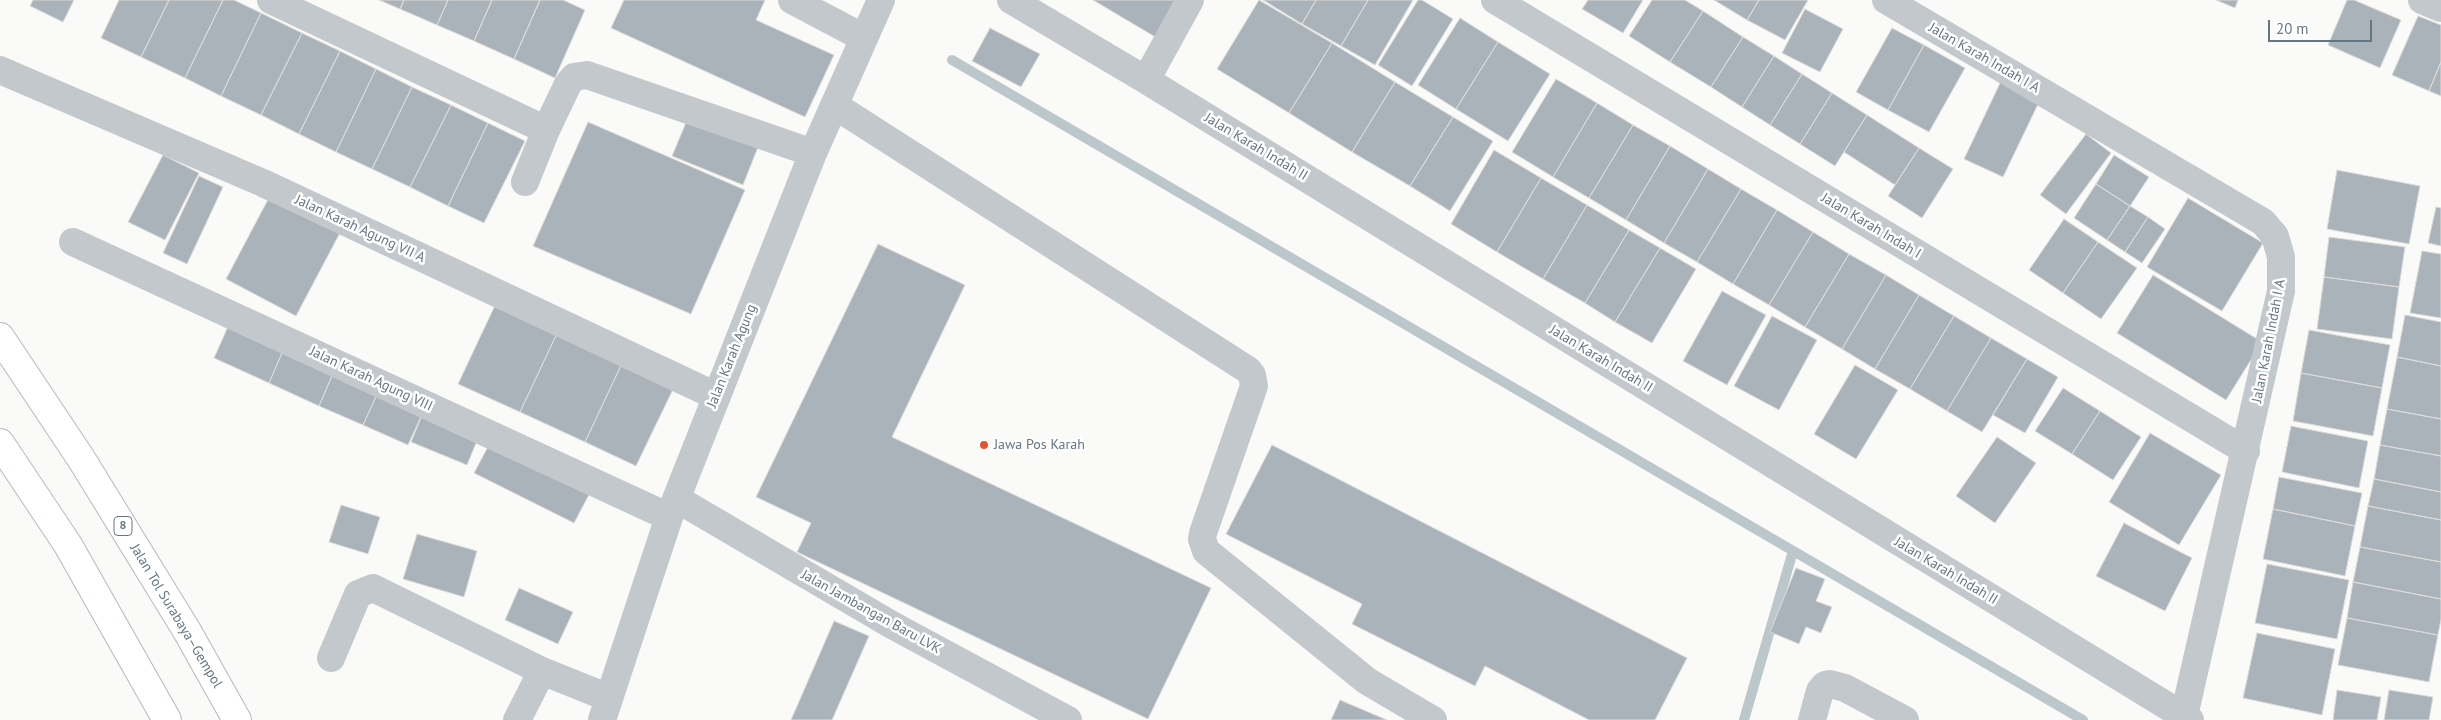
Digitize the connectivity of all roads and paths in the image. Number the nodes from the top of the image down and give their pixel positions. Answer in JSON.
{"nodes":[{"id":1,"x":271,"y":0,"type":"edge"},
{"id":2,"x":792,"y":0,"type":"edge"},
{"id":3,"x":881,"y":0,"type":"edge"},
{"id":4,"x":1011,"y":0,"type":"edge"},
{"id":5,"x":1190,"y":0,"type":"edge"},
{"id":6,"x":1496,"y":0,"type":"edge"},
{"id":7,"x":1886,"y":0,"type":"edge"},
{"id":8,"x":2422,"y":0,"type":"edge"},
{"id":9,"x":2441,"y":8,"type":"edge"},
{"id":10,"x":864,"y":38,"type":"junction"},
{"id":11,"x":0,"y":70,"type":"edge"},
{"id":12,"x":1146,"y":80,"type":"junction"},
{"id":13,"x":834,"y":105,"type":"junction"},
{"id":14,"x":546,"y":130,"type":"junction"},
{"id":15,"x":813,"y":153,"type":"junction"},
{"id":16,"x":525,"y":182,"type":"dead end"},
{"id":17,"x":73,"y":242,"type":"dead end"},
{"id":18,"x":0,"y":337,"type":"edge"},
{"id":19,"x":716,"y":396,"type":"junction"},
{"id":20,"x":0,"y":443,"type":"edge"},
{"id":21,"x":2246,"y":452,"type":"junction"},
{"id":22,"x":673,"y":508,"type":"junction"},
{"id":23,"x":331,"y":658,"type":"dead end"},
{"id":24,"x":542,"y":672,"type":"junction"},
{"id":25,"x":606,"y":709,"type":"edge"},
{"id":26,"x":2187,"y":718,"type":"edge"},
{"id":27,"x":167,"y":720,"type":"edge"},
{"id":28,"x":237,"y":720,"type":"edge"},
{"id":29,"x":517,"y":720,"type":"edge"},
{"id":30,"x":1068,"y":720,"type":"edge"},
{"id":31,"x":1433,"y":720,"type":"edge"},
{"id":32,"x":1812,"y":720,"type":"edge"},
{"id":33,"x":1906,"y":720,"type":"edge"}],
"edges":[{"from":1,"to":14,"type":"street"},
{"from":2,"to":10,"type":"street"},
{"from":3,"to":10,"type":"street","name":"Jalan Karah Agung"},
{"from":4,"to":12,"type":"street","name":"Jalan Karah Indah II"},
{"from":5,"to":12,"type":"street"},
{"from":6,"to":21,"type":"street","name":"Jalan Karah Indah I"},
{"from":7,"to":21,"type":"street","name":"Jalan Karah Indah I A"},
{"from":8,"to":9,"type":"street"},
{"from":10,"to":13,"type":"street","name":"Jalan Karah Agung"},
{"from":11,"to":19,"type":"street","name":"Jalan Karah Agung VII A"},
{"from":12,"to":26,"type":"street","name":"Jalan Karah Indah II"},
{"from":13,"to":15,"type":"street","name":"Jalan Karah Agung"},
{"from":13,"to":31,"type":"street"},
{"from":14,"to":15,"type":"street"},
{"from":14,"to":16,"type":"street"},
{"from":15,"to":19,"type":"street","name":"Jalan Karah Agung"},
{"from":17,"to":22,"type":"street","name":"Jalan Karah Agung VIII"},
{"from":18,"to":28,"type":"highway","name":"Jalan Tol Surabaya–Gempol","number":"8"},
{"from":19,"to":22,"type":"street","name":"Jalan Karah Agung"},
{"from":20,"to":27,"type":"highway"},
{"from":21,"to":26,"type":"street","name":"Jalan Karah Indah I A"},
{"from":22,"to":25,"type":"street","name":"Jalan Karah Agung"},
{"from":22,"to":30,"type":"street","name":"Jalan Jambangan Baru LVK"},
{"from":23,"to":24,"type":"street"},
{"from":24,"to":25,"type":"street"},
{"from":24,"to":29,"type":"street"},
{"from":32,"to":33,"type":"street"}]}
